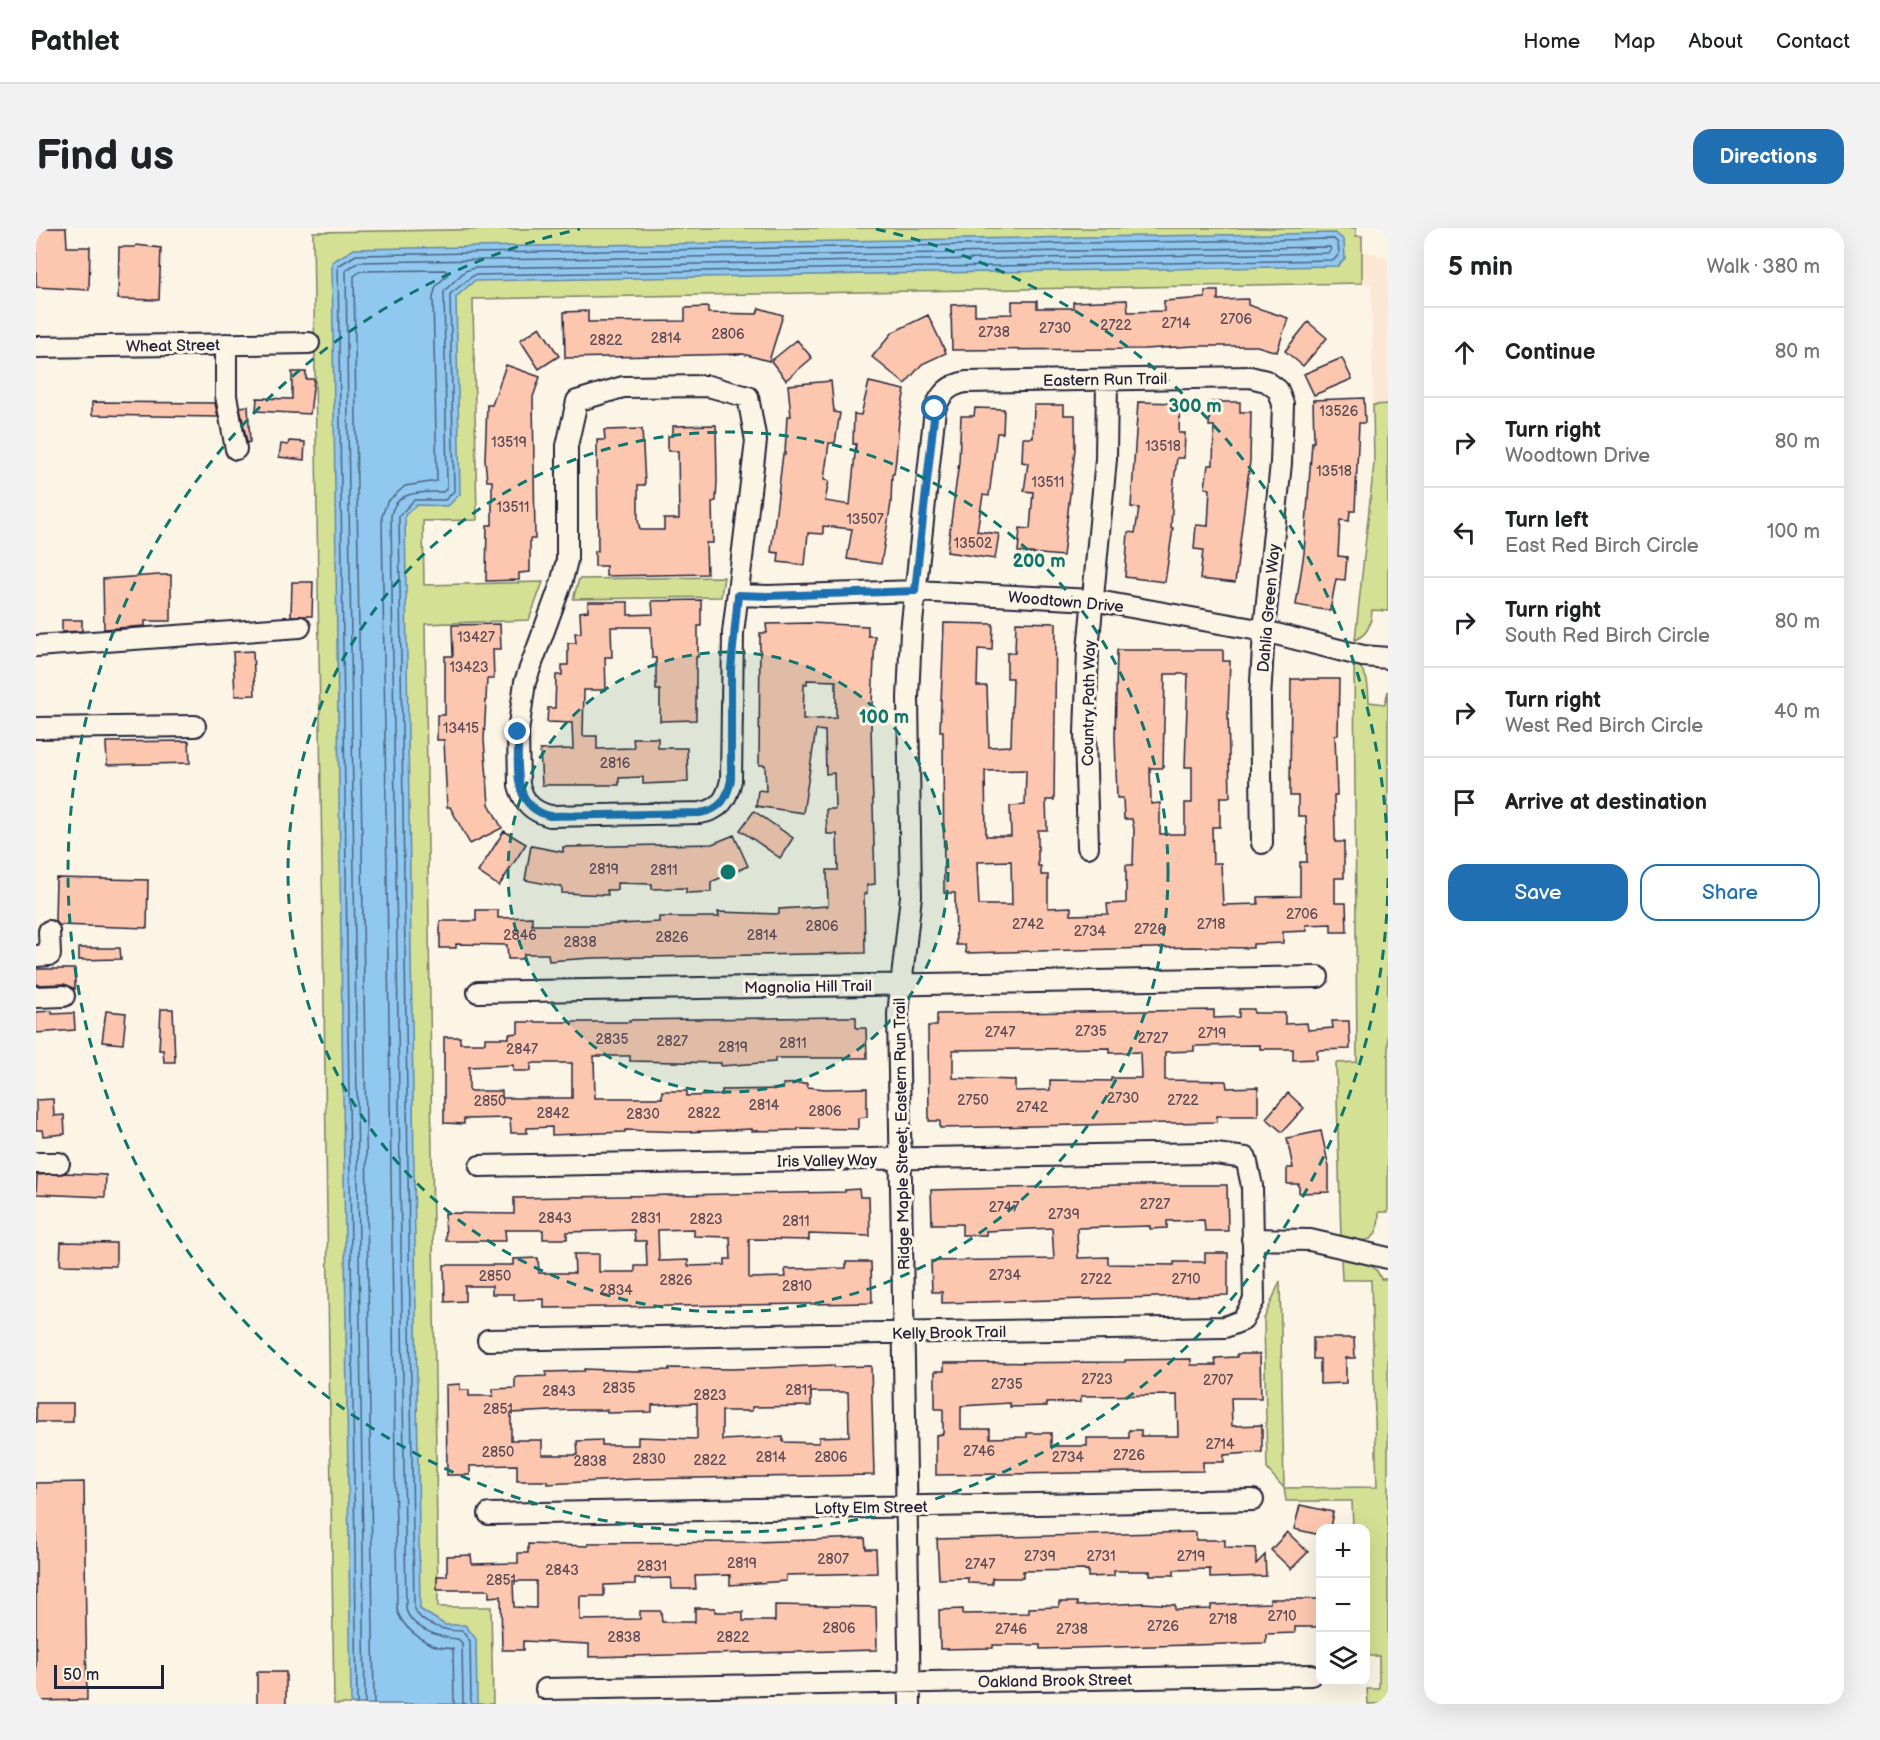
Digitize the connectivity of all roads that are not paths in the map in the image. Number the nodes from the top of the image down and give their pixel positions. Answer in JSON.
{"nodes":[{"id":1,"x":309,"y":343,"type":"dead end"},
{"id":2,"x":226,"y":344,"type":"junction"},
{"id":3,"x":36,"y":346,"type":"edge"},
{"id":4,"x":1107,"y":380,"type":"junction"},
{"id":5,"x":1266,"y":381,"type":"joint"},
{"id":6,"x":946,"y":390,"type":"joint"},
{"id":7,"x":236,"y":449,"type":"dead end"},
{"id":8,"x":915,"y":591,"type":"junction"},
{"id":9,"x":738,"y":595,"type":"junction"},
{"id":10,"x":1092,"y":600,"type":"junction"},
{"id":11,"x":300,"y":627,"type":"dead end"},
{"id":12,"x":1264,"y":631,"type":"junction"},
{"id":13,"x":36,"y":646,"type":"edge"},
{"id":14,"x":1388,"y":658,"type":"edge"},
{"id":15,"x":195,"y":726,"type":"dead end"},
{"id":16,"x":36,"y":728,"type":"edge"},
{"id":17,"x":1262,"y":843,"type":"dead end"},
{"id":18,"x":1088,"y":847,"type":"dead end"},
{"id":19,"x":49,"y":930,"type":"dead end"},
{"id":20,"x":36,"y":956,"type":"edge"},
{"id":21,"x":1318,"y":977,"type":"dead end"},
{"id":22,"x":900,"y":984,"type":"junction"},
{"id":23,"x":478,"y":992,"type":"dead end"},
{"id":24,"x":64,"y":996,"type":"dead end"},
{"id":25,"x":36,"y":997,"type":"edge"},
{"id":26,"x":901,"y":1158,"type":"junction"},
{"id":27,"x":1246,"y":1158,"type":"joint"},
{"id":28,"x":36,"y":1162,"type":"edge"},
{"id":29,"x":59,"y":1163,"type":"dead end"},
{"id":30,"x":480,"y":1166,"type":"dead end"},
{"id":31,"x":1252,"y":1239,"type":"junction"},
{"id":32,"x":1388,"y":1258,"type":"edge"},
{"id":33,"x":904,"y":1333,"type":"junction"},
{"id":34,"x":488,"y":1340,"type":"dead end"},
{"id":35,"x":1253,"y":1500,"type":"dead end"},
{"id":36,"x":907,"y":1507,"type":"junction"},
{"id":37,"x":489,"y":1514,"type":"dead end"},
{"id":38,"x":1311,"y":1675,"type":"dead end"},
{"id":39,"x":910,"y":1683,"type":"junction"},
{"id":40,"x":546,"y":1689,"type":"dead end"},
{"id":41,"x":910,"y":1704,"type":"edge"}],
"edges":[{"from":1,"to":2,"type":"street","name":"Wheat Street"},
{"from":2,"to":3,"type":"street","name":"Wheat Street"},
{"from":2,"to":7,"type":"street"},
{"from":4,"to":5,"type":"street","name":"Eastern Run Trail"},
{"from":4,"to":6,"type":"street","name":"Eastern Run Trail"},
{"from":4,"to":10,"type":"street","name":"Country Path Way"},
{"from":5,"to":12,"type":"street","name":"Dahlia Green Way"},
{"from":6,"to":8,"type":"street","name":"Ridge Maple Street; Eastern Run Trail"},
{"from":8,"to":9,"type":"street","name":"Woodtown Drive"},
{"from":8,"to":10,"type":"street","name":"Woodtown Drive"},
{"from":8,"to":22,"type":"street","name":"Ridge Maple Street; Eastern Run Trail"},
{"from":9,"to":9,"type":"street"},
{"from":10,"to":12,"type":"street","name":"Woodtown Drive"},
{"from":10,"to":18,"type":"street","name":"Country Path Way"},
{"from":11,"to":13,"type":"street"},
{"from":12,"to":14,"type":"street","name":"Woodtown Drive"},
{"from":12,"to":17,"type":"street","name":"Dahlia Green Way"},
{"from":15,"to":16,"type":"street"},
{"from":19,"to":20,"type":"street"},
{"from":21,"to":22,"type":"street","name":"Magnolia Hill Trail"},
{"from":22,"to":23,"type":"street","name":"Magnolia Hill Trail"},
{"from":22,"to":26,"type":"street","name":"Ridge Maple Street; Eastern Run Trail"},
{"from":24,"to":25,"type":"street"},
{"from":26,"to":27,"type":"street","name":"Iris Valley Way"},
{"from":26,"to":30,"type":"street","name":"Iris Valley Way"},
{"from":26,"to":33,"type":"street","name":"Ridge Maple Street; Eastern Run Trail"},
{"from":27,"to":31,"type":"street","name":"Kelly Brook Trail"},
{"from":28,"to":29,"type":"street"},
{"from":31,"to":32,"type":"street"},
{"from":31,"to":33,"type":"street","name":"Kelly Brook Trail"},
{"from":33,"to":34,"type":"street","name":"Kelly Brook Trail"},
{"from":33,"to":36,"type":"street","name":"Ridge Maple Street; Eastern Run Trail"},
{"from":35,"to":36,"type":"street","name":"Lofty Elm Street"},
{"from":36,"to":37,"type":"street","name":"Lofty Elm Street"},
{"from":36,"to":39,"type":"street","name":"Ridge Maple Street; Eastern Run Trail"},
{"from":38,"to":39,"type":"street","name":"Oakland Brook Street"},
{"from":39,"to":40,"type":"street","name":"Oakland Brook Street"},
{"from":39,"to":41,"type":"street","name":"Ridge Maple Street; Eastern Run Trail"}]}
